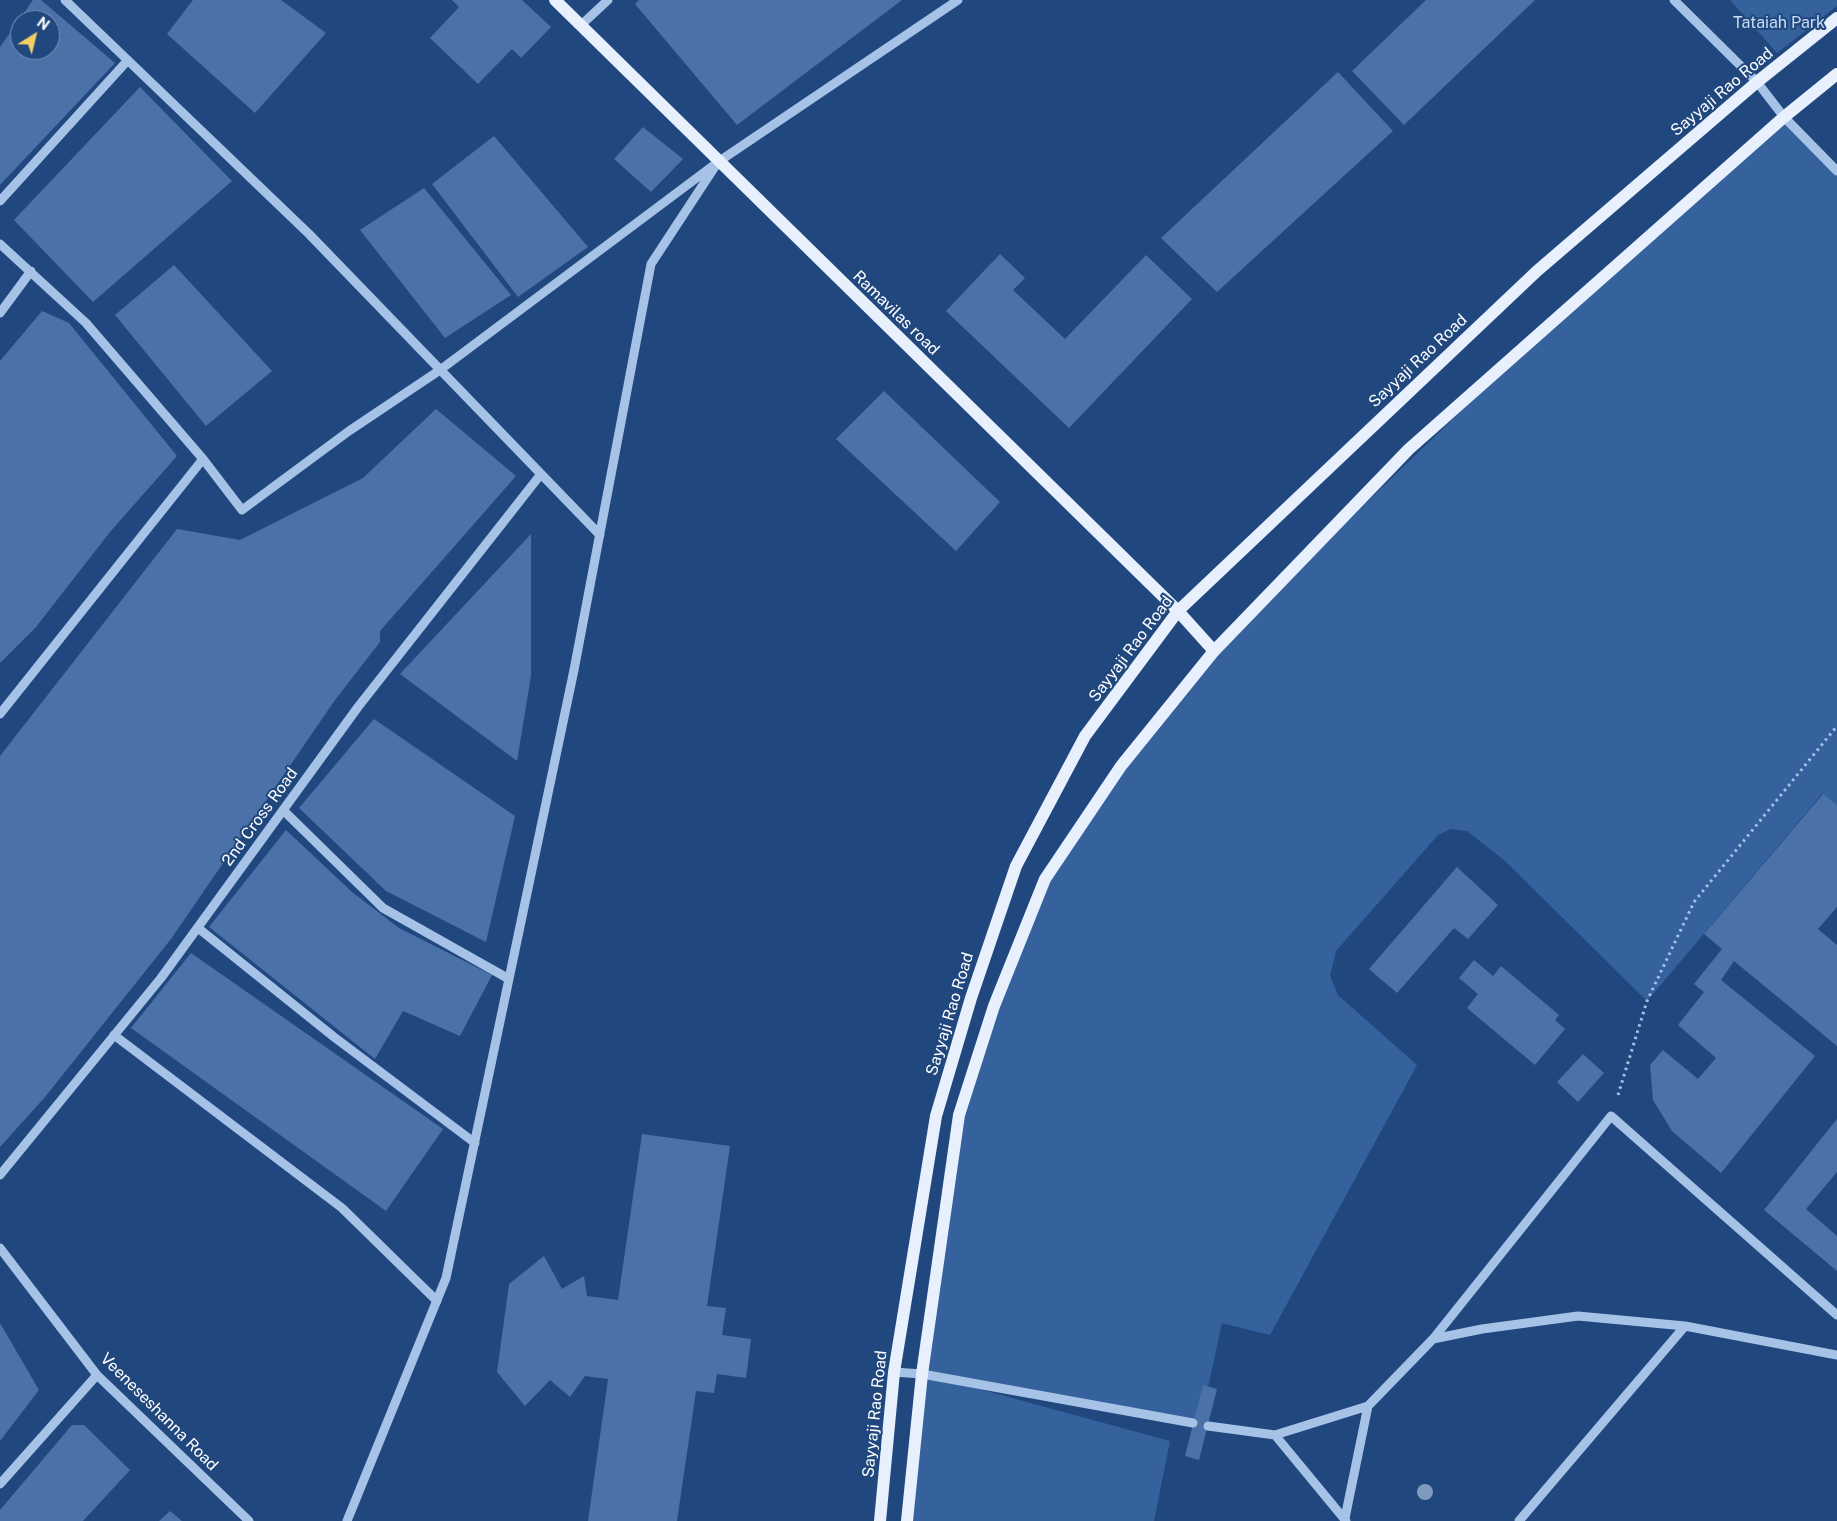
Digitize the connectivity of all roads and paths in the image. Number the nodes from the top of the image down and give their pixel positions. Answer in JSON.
{"nodes":[{"id":1,"x":66,"y":0,"type":"edge"},
{"id":2,"x":555,"y":0,"type":"edge"},
{"id":3,"x":608,"y":0,"type":"edge"},
{"id":4,"x":958,"y":0,"type":"edge"},
{"id":5,"x":1674,"y":0,"type":"edge"},
{"id":6,"x":1837,"y":18,"type":"edge"},
{"id":7,"x":580,"y":26,"type":"junction"},
{"id":8,"x":128,"y":60,"type":"junction"},
{"id":9,"x":1837,"y":74,"type":"edge"},
{"id":10,"x":1757,"y":82,"type":"junction"},
{"id":11,"x":1784,"y":117,"type":"junction"},
{"id":12,"x":718,"y":162,"type":"junction"},
{"id":13,"x":1837,"y":171,"type":"edge"},
{"id":14,"x":0,"y":201,"type":"edge"},
{"id":15,"x":0,"y":244,"type":"edge"},
{"id":16,"x":31,"y":271,"type":"junction"},
{"id":17,"x":0,"y":313,"type":"edge"},
{"id":18,"x":440,"y":370,"type":"junction"},
{"id":19,"x":203,"y":458,"type":"junction"},
{"id":20,"x":540,"y":474,"type":"junction"},
{"id":21,"x":600,"y":535,"type":"junction"},
{"id":22,"x":1178,"y":611,"type":"junction"},
{"id":23,"x":1214,"y":651,"type":"junction"},
{"id":24,"x":0,"y":714,"type":"edge"},
{"id":25,"x":1837,"y":726,"type":"edge"},
{"id":26,"x":283,"y":810,"type":"junction"},
{"id":27,"x":198,"y":928,"type":"junction"},
{"id":28,"x":509,"y":979,"type":"junction"},
{"id":29,"x":114,"y":1036,"type":"junction"},
{"id":30,"x":1611,"y":1116,"type":"junction"},
{"id":31,"x":474,"y":1142,"type":"junction"},
{"id":32,"x":0,"y":1175,"type":"edge"},
{"id":33,"x":0,"y":1248,"type":"edge"},
{"id":34,"x":437,"y":1301,"type":"junction"},
{"id":35,"x":1837,"y":1315,"type":"edge"},
{"id":36,"x":1685,"y":1326,"type":"junction"},
{"id":37,"x":1433,"y":1339,"type":"junction"},
{"id":38,"x":1837,"y":1355,"type":"edge"},
{"id":39,"x":894,"y":1372,"type":"junction"},
{"id":40,"x":922,"y":1374,"type":"junction"},
{"id":41,"x":97,"y":1375,"type":"junction"},
{"id":42,"x":1368,"y":1406,"type":"junction"},
{"id":43,"x":1194,"y":1422,"type":"dead end"},
{"id":44,"x":1208,"y":1426,"type":"dead end"},
{"id":45,"x":1275,"y":1435,"type":"junction"},
{"id":46,"x":0,"y":1484,"type":"edge"},
{"id":47,"x":1345,"y":1520,"type":"edge"},
{"id":48,"x":249,"y":1521,"type":"edge"},
{"id":49,"x":347,"y":1521,"type":"edge"},
{"id":50,"x":880,"y":1521,"type":"edge"},
{"id":51,"x":907,"y":1521,"type":"edge"},
{"id":52,"x":1519,"y":1521,"type":"edge"}],
"edges":[{"from":1,"to":8,"type":"street"},
{"from":2,"to":7,"type":"main road","name":"Ramavilas road"},
{"from":3,"to":7,"type":"street"},
{"from":4,"to":12,"type":"street"},
{"from":5,"to":10,"type":"street"},
{"from":6,"to":10,"type":"main road","name":"Sayyaji Rao Road"},
{"from":7,"to":12,"type":"main road","name":"Ramavilas road"},
{"from":8,"to":14,"type":"street"},
{"from":8,"to":18,"type":"street"},
{"from":9,"to":11,"type":"main road"},
{"from":10,"to":11,"type":"street"},
{"from":10,"to":22,"type":"main road","name":"Sayyaji Rao Road"},
{"from":11,"to":13,"type":"street"},
{"from":11,"to":23,"type":"main road"},
{"from":12,"to":18,"type":"street"},
{"from":12,"to":21,"type":"street"},
{"from":12,"to":22,"type":"main road","name":"Ramavilas road"},
{"from":15,"to":16,"type":"street"},
{"from":16,"to":17,"type":"street"},
{"from":16,"to":19,"type":"street"},
{"from":18,"to":19,"type":"street"},
{"from":18,"to":20,"type":"street"},
{"from":19,"to":24,"type":"street"},
{"from":20,"to":21,"type":"street"},
{"from":20,"to":26,"type":"street","name":"2nd Cross Road"},
{"from":21,"to":28,"type":"street"},
{"from":22,"to":23,"type":"main road","name":"Ramavilas road"},
{"from":22,"to":39,"type":"main road","name":"Sayyaji Rao Road"},
{"from":23,"to":40,"type":"main road"},
{"from":25,"to":30,"type":"path"},
{"from":26,"to":27,"type":"street","name":"2nd Cross Road"},
{"from":26,"to":28,"type":"street"},
{"from":27,"to":29,"type":"street","name":"2nd Cross Road"},
{"from":27,"to":31,"type":"street"},
{"from":28,"to":31,"type":"street"},
{"from":29,"to":32,"type":"street","name":"2nd Cross Road"},
{"from":29,"to":34,"type":"street"},
{"from":30,"to":35,"type":"street"},
{"from":30,"to":37,"type":"street"},
{"from":31,"to":34,"type":"street"},
{"from":33,"to":41,"type":"street","name":"Veeneseshanna Road"},
{"from":34,"to":49,"type":"street"},
{"from":36,"to":37,"type":"street"},
{"from":36,"to":38,"type":"street"},
{"from":36,"to":52,"type":"street"},
{"from":37,"to":42,"type":"street"},
{"from":39,"to":40,"type":"street"},
{"from":39,"to":50,"type":"main road","name":"Sayyaji Rao Road"},
{"from":40,"to":43,"type":"street"},
{"from":40,"to":51,"type":"main road"},
{"from":41,"to":46,"type":"street"},
{"from":41,"to":48,"type":"street","name":"Veeneseshanna Road"},
{"from":42,"to":45,"type":"street"},
{"from":42,"to":47,"type":"street"},
{"from":44,"to":45,"type":"street"},
{"from":45,"to":47,"type":"street"}]}
